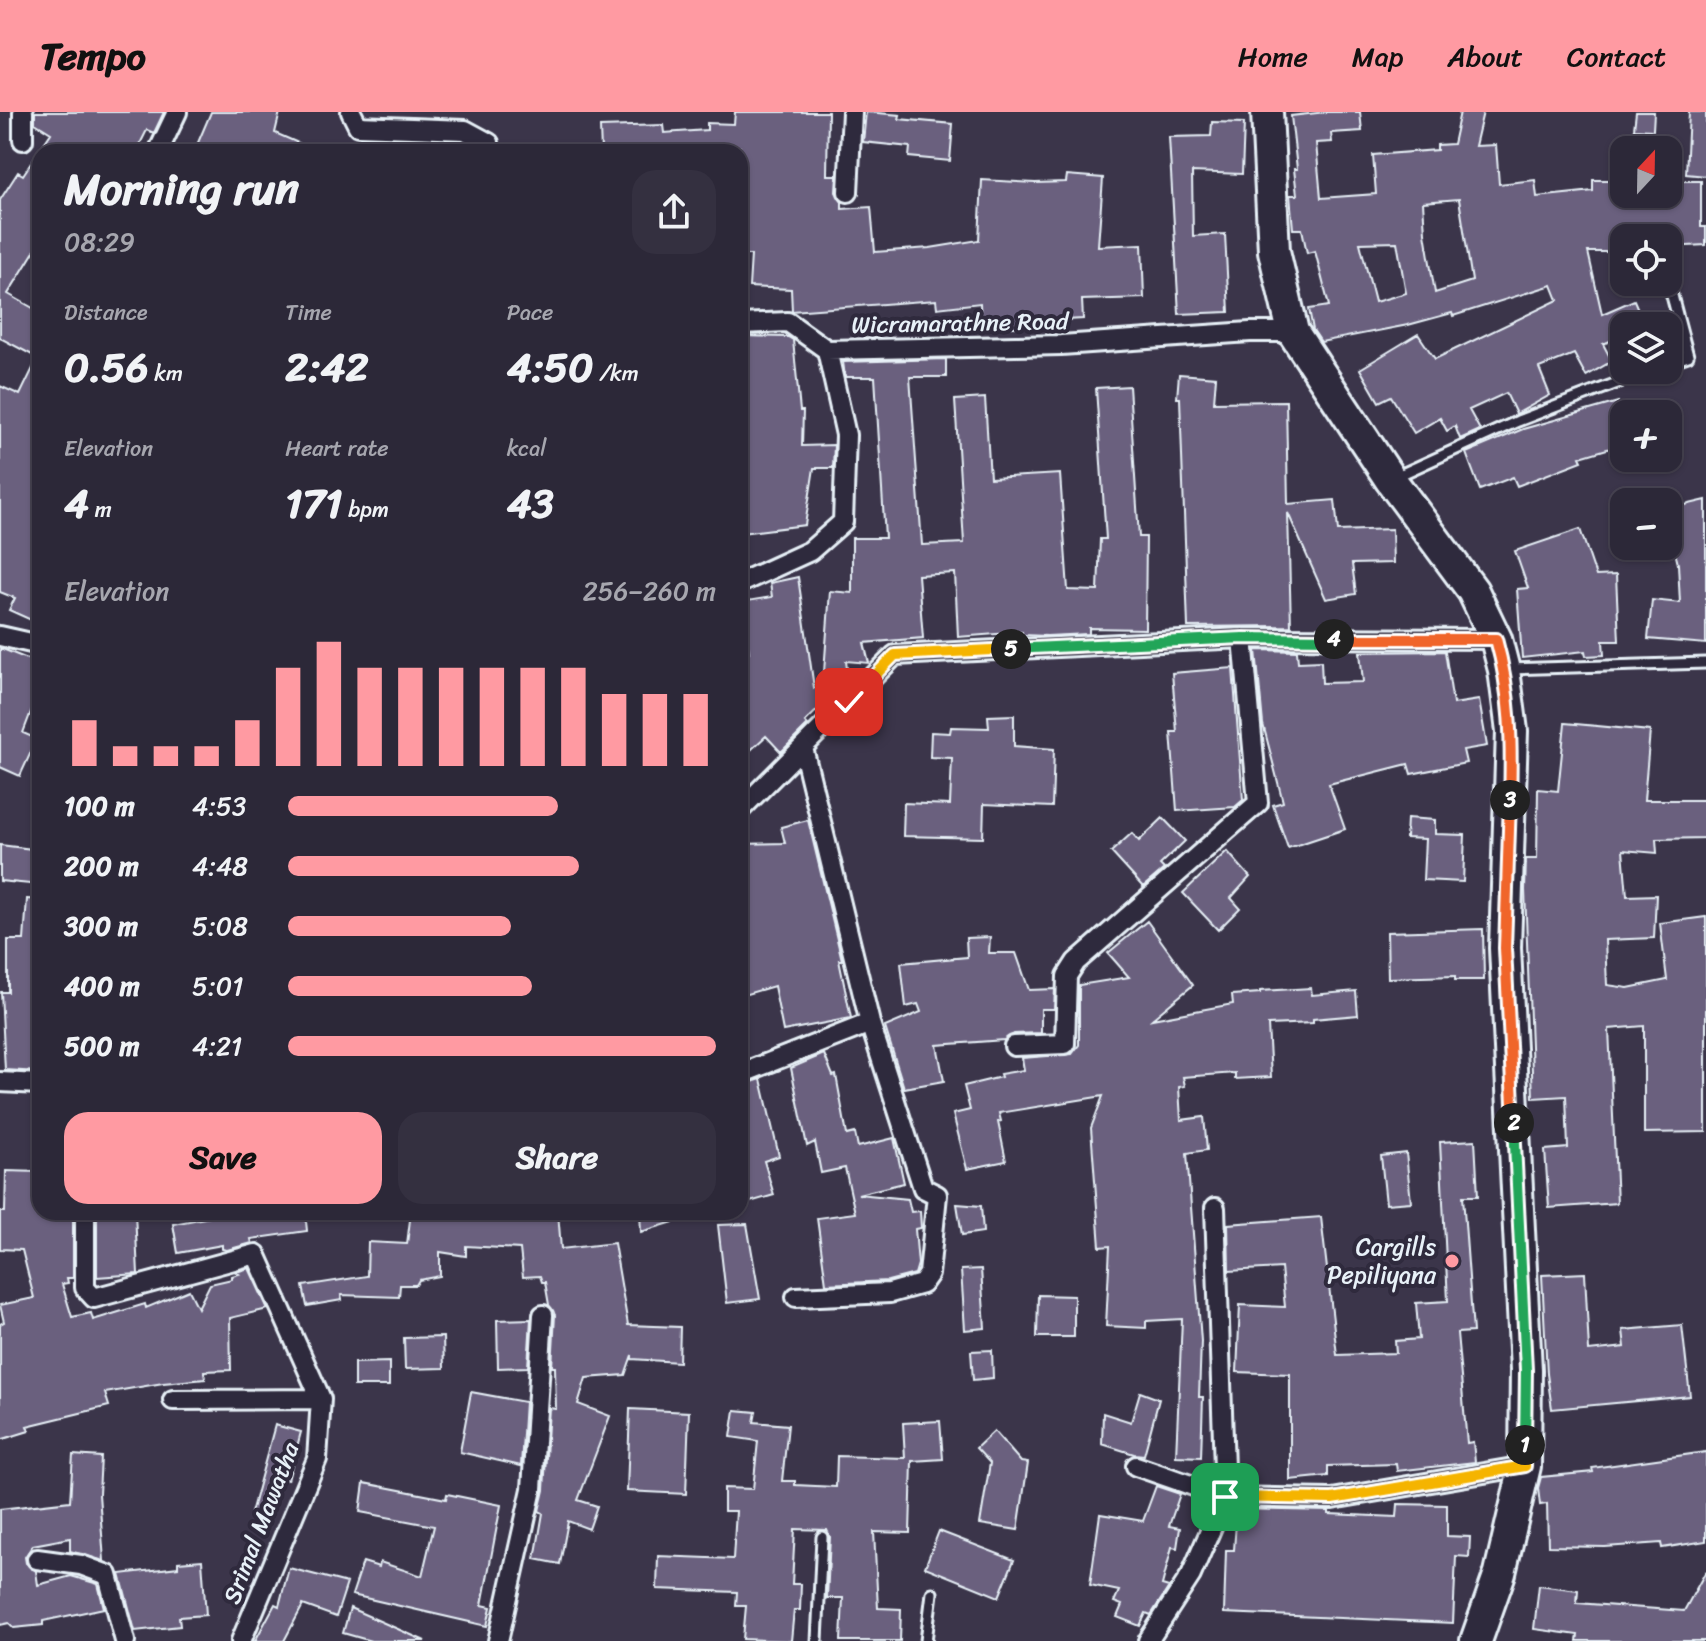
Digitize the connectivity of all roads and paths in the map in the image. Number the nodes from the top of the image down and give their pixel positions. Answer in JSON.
{"nodes":[{"id":1,"x":23,"y":112,"type":"edge"},
{"id":2,"x":177,"y":112,"type":"edge"},
{"id":3,"x":351,"y":112,"type":"edge"},
{"id":4,"x":852,"y":112,"type":"edge"},
{"id":5,"x":1267,"y":112,"type":"edge"},
{"id":6,"x":23,"y":140,"type":"dead end"},
{"id":7,"x":162,"y":144,"type":"edge"},
{"id":8,"x":489,"y":144,"type":"edge"},
{"id":9,"x":848,"y":192,"type":"dead end"},
{"id":10,"x":748,"y":324,"type":"edge"},
{"id":11,"x":1293,"y":332,"type":"junction"},
{"id":12,"x":1682,"y":333,"type":"edge"},
{"id":13,"x":827,"y":350,"type":"junction"},
{"id":14,"x":1682,"y":358,"type":"edge"},
{"id":15,"x":1614,"y":384,"type":"edge"},
{"id":16,"x":1390,"y":479,"type":"junction"},
{"id":17,"x":748,"y":579,"type":"edge"},
{"id":18,"x":0,"y":636,"type":"edge"},
{"id":19,"x":1243,"y":638,"type":"junction"},
{"id":20,"x":1496,"y":639,"type":"junction"},
{"id":21,"x":32,"y":643,"type":"edge"},
{"id":22,"x":1706,"y":663,"type":"edge"},
{"id":23,"x":1504,"y":670,"type":"junction"},
{"id":24,"x":803,"y":748,"type":"junction"},
{"id":25,"x":748,"y":802,"type":"edge"},
{"id":26,"x":870,"y":1023,"type":"junction"},
{"id":27,"x":1014,"y":1046,"type":"dead end"},
{"id":28,"x":748,"y":1070,"type":"edge"},
{"id":29,"x":0,"y":1082,"type":"edge"},
{"id":30,"x":32,"y":1084,"type":"edge"},
{"id":31,"x":1215,"y":1208,"type":"dead end"},
{"id":32,"x":85,"y":1220,"type":"edge"},
{"id":33,"x":796,"y":1297,"type":"dead end"},
{"id":34,"x":543,"y":1315,"type":"dead end"},
{"id":35,"x":321,"y":1399,"type":"junction"},
{"id":36,"x":173,"y":1400,"type":"dead end"},
{"id":37,"x":1136,"y":1466,"type":"dead end"},
{"id":38,"x":1525,"y":1466,"type":"junction"},
{"id":39,"x":1225,"y":1497,"type":"junction"},
{"id":40,"x":822,"y":1537,"type":"dead end"},
{"id":41,"x":37,"y":1559,"type":"dead end"},
{"id":42,"x":932,"y":1593,"type":"dead end"},
{"id":43,"x":125,"y":1641,"type":"edge"},
{"id":44,"x":241,"y":1641,"type":"edge"},
{"id":45,"x":498,"y":1641,"type":"edge"},
{"id":46,"x":817,"y":1641,"type":"edge"},
{"id":47,"x":926,"y":1641,"type":"edge"},
{"id":48,"x":1148,"y":1641,"type":"edge"},
{"id":49,"x":1476,"y":1641,"type":"edge"}],
"edges":[{"from":1,"to":6,"type":"street"},
{"from":2,"to":7,"type":"street"},
{"from":3,"to":8,"type":"street"},
{"from":4,"to":9,"type":"street"},
{"from":5,"to":11,"type":"main road"},
{"from":10,"to":13,"type":"street"},
{"from":11,"to":13,"type":"street","name":"Wicramarathne Road"},
{"from":11,"to":16,"type":"main road"},
{"from":12,"to":14,"type":"lane"},
{"from":13,"to":17,"type":"street","name":"Wicramarathne Road"},
{"from":15,"to":16,"type":"lane"},
{"from":16,"to":20,"type":"main road"},
{"from":18,"to":21,"type":"street"},
{"from":19,"to":20,"type":"street"},
{"from":19,"to":24,"type":"street"},
{"from":19,"to":27,"type":"street"},
{"from":20,"to":23,"type":"main road"},
{"from":22,"to":23,"type":"lane"},
{"from":23,"to":38,"type":"main road"},
{"from":24,"to":25,"type":"street"},
{"from":24,"to":26,"type":"street"},
{"from":26,"to":28,"type":"street"},
{"from":26,"to":33,"type":"street"},
{"from":29,"to":30,"type":"street"},
{"from":31,"to":39,"type":"street"},
{"from":32,"to":35,"type":"street","name":"Srimal Mawatha"},
{"from":34,"to":45,"type":"street"},
{"from":35,"to":36,"type":"street"},
{"from":35,"to":44,"type":"street","name":"Srimal Mawatha"},
{"from":37,"to":39,"type":"street"},
{"from":38,"to":39,"type":"street"},
{"from":38,"to":49,"type":"main road"},
{"from":39,"to":48,"type":"street"},
{"from":40,"to":46,"type":"lane"},
{"from":41,"to":43,"type":"street"},
{"from":42,"to":47,"type":"lane"}]}
